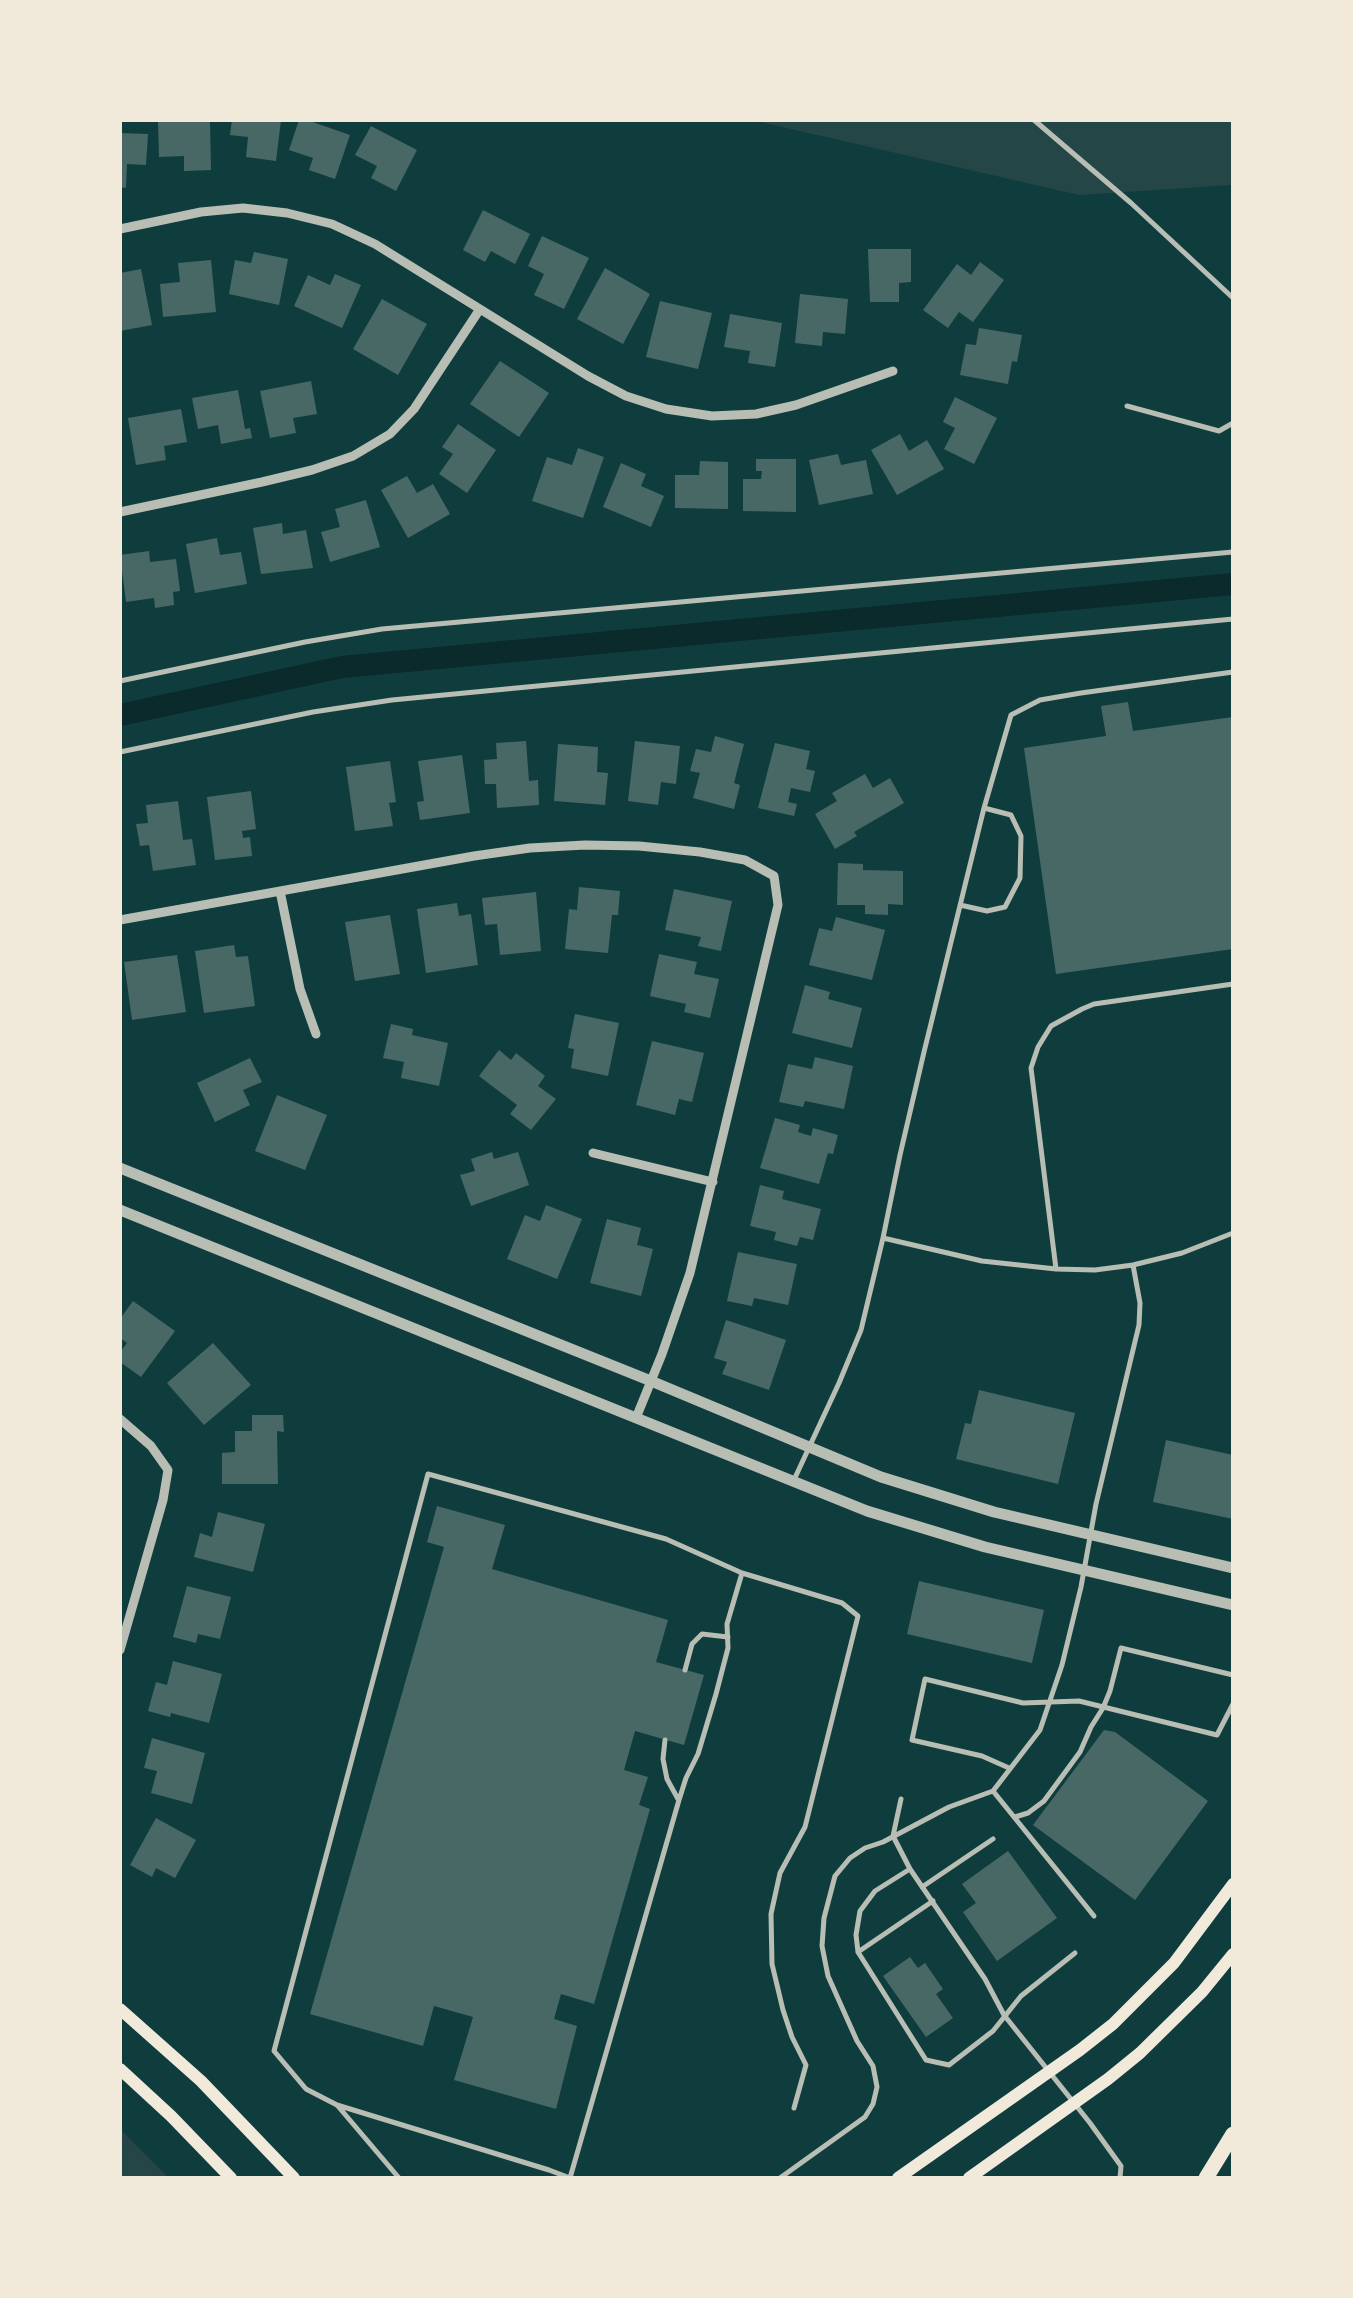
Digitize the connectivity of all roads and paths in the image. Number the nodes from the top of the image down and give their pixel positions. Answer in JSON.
{"nodes":[{"id":1,"x":1034,"y":120,"type":"edge"},
{"id":2,"x":120,"y":229,"type":"edge"},
{"id":3,"x":1233,"y":298,"type":"edge"},
{"id":4,"x":480,"y":309,"type":"junction"},
{"id":5,"x":893,"y":371,"type":"dead end"},
{"id":6,"x":1128,"y":406,"type":"dead end"},
{"id":7,"x":1233,"y":424,"type":"edge"},
{"id":8,"x":120,"y":512,"type":"edge"},
{"id":9,"x":1233,"y":552,"type":"edge"},
{"id":10,"x":1233,"y":618,"type":"edge"},
{"id":11,"x":1233,"y":672,"type":"edge"},
{"id":12,"x":120,"y":681,"type":"edge"},
{"id":13,"x":120,"y":752,"type":"edge"},
{"id":14,"x":984,"y":808,"type":"junction"},
{"id":15,"x":280,"y":891,"type":"junction"},
{"id":16,"x":960,"y":906,"type":"junction"},
{"id":17,"x":120,"y":920,"type":"edge"},
{"id":18,"x":1233,"y":984,"type":"edge"},
{"id":19,"x":316,"y":1034,"type":"dead end"},
{"id":20,"x":593,"y":1152,"type":"dead end"},
{"id":21,"x":120,"y":1168,"type":"edge"},
{"id":22,"x":713,"y":1182,"type":"junction"},
{"id":23,"x":120,"y":1210,"type":"edge"},
{"id":24,"x":1233,"y":1233,"type":"edge"},
{"id":25,"x":884,"y":1238,"type":"junction"},
{"id":26,"x":1133,"y":1266,"type":"junction"},
{"id":27,"x":1056,"y":1270,"type":"junction"},
{"id":28,"x":651,"y":1381,"type":"junction"},
{"id":29,"x":636,"y":1418,"type":"junction"},
{"id":30,"x":120,"y":1419,"type":"edge"},
{"id":31,"x":808,"y":1448,"type":"junction"},
{"id":32,"x":793,"y":1482,"type":"junction"},
{"id":33,"x":1090,"y":1534,"type":"junction"},
{"id":34,"x":1233,"y":1568,"type":"edge"},
{"id":35,"x":1084,"y":1570,"type":"junction"},
{"id":36,"x":742,"y":1573,"type":"junction"},
{"id":37,"x":1233,"y":1605,"type":"edge"},
{"id":38,"x":728,"y":1638,"type":"junction"},
{"id":39,"x":120,"y":1650,"type":"edge"},
{"id":40,"x":685,"y":1670,"type":"dead end"},
{"id":41,"x":1233,"y":1676,"type":"edge"},
{"id":42,"x":1049,"y":1702,"type":"junction"},
{"id":43,"x":1233,"y":1704,"type":"edge"},
{"id":44,"x":1103,"y":1708,"type":"junction"},
{"id":45,"x":665,"y":1740,"type":"dead end"},
{"id":46,"x":1010,"y":1768,"type":"junction"},
{"id":47,"x":993,"y":1791,"type":"junction"},
{"id":48,"x":901,"y":1799,"type":"dead end"},
{"id":49,"x":678,"y":1800,"type":"junction"},
{"id":50,"x":1015,"y":1816,"type":"junction"},
{"id":51,"x":893,"y":1836,"type":"junction"},
{"id":52,"x":993,"y":1839,"type":"dead end"},
{"id":53,"x":910,"y":1869,"type":"junction"},
{"id":54,"x":1233,"y":1884,"type":"edge"},
{"id":55,"x":922,"y":1887,"type":"junction"},
{"id":56,"x":932,"y":1902,"type":"junction"},
{"id":57,"x":1094,"y":1916,"type":"dead end"},
{"id":58,"x":858,"y":1952,"type":"junction"},
{"id":59,"x":1075,"y":1954,"type":"dead end"},
{"id":60,"x":1233,"y":1954,"type":"edge"},
{"id":61,"x":120,"y":2009,"type":"edge"},
{"id":62,"x":1004,"y":2016,"type":"junction"},
{"id":63,"x":120,"y":2070,"type":"edge"},
{"id":64,"x":1050,"y":2071,"type":"junction"},
{"id":65,"x":1075,"y":2104,"type":"junction"},
{"id":66,"x":337,"y":2105,"type":"junction"},
{"id":67,"x":794,"y":2108,"type":"dead end"},
{"id":68,"x":1233,"y":2134,"type":"edge"},
{"id":69,"x":231,"y":2178,"type":"edge"},
{"id":70,"x":294,"y":2178,"type":"edge"},
{"id":71,"x":398,"y":2178,"type":"edge"},
{"id":72,"x":780,"y":2178,"type":"edge"},
{"id":73,"x":898,"y":2178,"type":"edge"},
{"id":74,"x":969,"y":2178,"type":"edge"},
{"id":75,"x":1120,"y":2178,"type":"edge"},
{"id":76,"x":1206,"y":2178,"type":"edge"}],
"edges":[{"from":1,"to":3,"type":"lane"},
{"from":2,"to":4,"type":"street"},
{"from":4,"to":5,"type":"street"},
{"from":4,"to":8,"type":"street"},
{"from":6,"to":7,"type":"lane"},
{"from":9,"to":12,"type":"lane"},
{"from":10,"to":13,"type":"lane"},
{"from":11,"to":14,"type":"lane"},
{"from":14,"to":16,"type":"lane"},
{"from":14,"to":16,"type":"lane"},
{"from":15,"to":17,"type":"street"},
{"from":15,"to":19,"type":"street"},
{"from":15,"to":22,"type":"street"},
{"from":16,"to":25,"type":"lane"},
{"from":18,"to":27,"type":"lane"},
{"from":20,"to":22,"type":"street"},
{"from":21,"to":28,"type":"street"},
{"from":22,"to":28,"type":"street"},
{"from":23,"to":29,"type":"street"},
{"from":24,"to":26,"type":"lane"},
{"from":25,"to":27,"type":"lane"},
{"from":25,"to":31,"type":"lane"},
{"from":26,"to":27,"type":"lane"},
{"from":26,"to":33,"type":"lane"},
{"from":28,"to":29,"type":"street"},
{"from":28,"to":31,"type":"street"},
{"from":29,"to":32,"type":"street"},
{"from":30,"to":39,"type":"street"},
{"from":31,"to":32,"type":"lane"},
{"from":31,"to":33,"type":"street"},
{"from":32,"to":35,"type":"street"},
{"from":33,"to":34,"type":"street"},
{"from":33,"to":35,"type":"lane"},
{"from":35,"to":37,"type":"street"},
{"from":35,"to":42,"type":"lane"},
{"from":36,"to":38,"type":"lane"},
{"from":36,"to":66,"type":"lane"},
{"from":36,"to":67,"type":"lane"},
{"from":38,"to":40,"type":"lane"},
{"from":38,"to":49,"type":"lane"},
{"from":41,"to":44,"type":"lane"},
{"from":42,"to":44,"type":"lane"},
{"from":42,"to":46,"type":"lane"},
{"from":42,"to":46,"type":"lane"},
{"from":43,"to":44,"type":"lane"},
{"from":44,"to":50,"type":"lane"},
{"from":45,"to":49,"type":"lane"},
{"from":46,"to":47,"type":"lane"},
{"from":47,"to":50,"type":"lane"},
{"from":47,"to":51,"type":"lane"},
{"from":48,"to":51,"type":"lane"},
{"from":49,"to":66,"type":"lane"},
{"from":50,"to":57,"type":"lane"},
{"from":51,"to":53,"type":"lane"},
{"from":51,"to":72,"type":"lane"},
{"from":52,"to":55,"type":"lane"},
{"from":53,"to":55,"type":"lane"},
{"from":53,"to":58,"type":"lane"},
{"from":54,"to":64,"type":"main road"},
{"from":55,"to":56,"type":"lane"},
{"from":56,"to":58,"type":"lane"},
{"from":56,"to":62,"type":"lane"},
{"from":58,"to":62,"type":"lane"},
{"from":59,"to":62,"type":"lane"},
{"from":60,"to":65,"type":"main road"},
{"from":61,"to":70,"type":"main road"},
{"from":62,"to":64,"type":"lane"},
{"from":63,"to":69,"type":"main road"},
{"from":64,"to":65,"type":"lane"},
{"from":64,"to":73,"type":"main road"},
{"from":65,"to":74,"type":"main road"},
{"from":65,"to":75,"type":"lane"},
{"from":66,"to":71,"type":"lane"},
{"from":68,"to":76,"type":"highway"}]}
